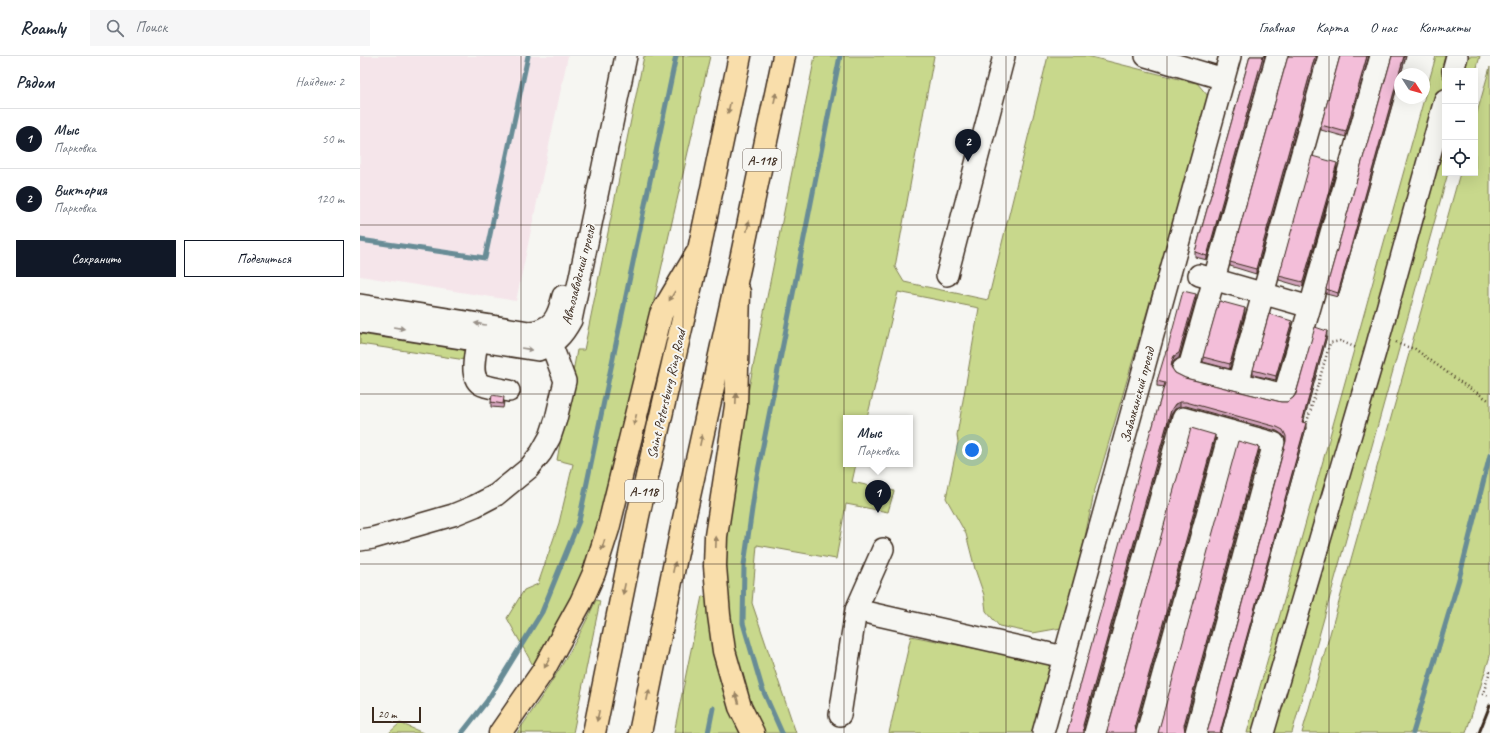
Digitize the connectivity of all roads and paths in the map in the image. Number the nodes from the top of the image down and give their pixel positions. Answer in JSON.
{"nodes":[{"id":1,"x":612,"y":56,"type":"edge"},
{"id":2,"x":626,"y":56,"type":"edge"},
{"id":3,"x":740,"y":56,"type":"edge"},
{"id":4,"x":784,"y":56,"type":"edge"},
{"id":5,"x":1004,"y":56,"type":"edge"},
{"id":6,"x":1146,"y":56,"type":"edge"},
{"id":7,"x":1230,"y":56,"type":"edge"},
{"id":8,"x":1277,"y":56,"type":"edge"},
{"id":9,"x":1329,"y":56,"type":"edge"},
{"id":10,"x":1381,"y":56,"type":"edge"},
{"id":11,"x":1457,"y":56,"type":"edge"},
{"id":12,"x":1454,"y":68,"type":"edge"},
{"id":13,"x":1224,"y":79,"type":"junction"},
{"id":14,"x":1444,"y":104,"type":"edge"},
{"id":15,"x":699,"y":250,"type":"junction"},
{"id":16,"x":740,"y":264,"type":"junction"},
{"id":17,"x":947,"y":275,"type":"dead end"},
{"id":18,"x":1206,"y":277,"type":"junction"},
{"id":19,"x":1263,"y":293,"type":"junction"},
{"id":20,"x":360,"y":305,"type":"edge"},
{"id":21,"x":1310,"y":307,"type":"junction"},
{"id":22,"x":360,"y":322,"type":"edge"},
{"id":23,"x":549,"y":336,"type":"junction"},
{"id":24,"x":477,"y":341,"type":"junction"},
{"id":25,"x":1397,"y":344,"type":"dead end"},
{"id":26,"x":1375,"y":352,"type":"junction"},
{"id":27,"x":1238,"y":384,"type":"junction"},
{"id":28,"x":1157,"y":386,"type":"edge"},
{"id":29,"x":1170,"y":390,"type":"edge"},
{"id":30,"x":510,"y":391,"type":"dead end"},
{"id":31,"x":1490,"y":401,"type":"edge"},
{"id":32,"x":1303,"y":426,"type":"edge"},
{"id":33,"x":1230,"y":431,"type":"junction"},
{"id":34,"x":360,"y":540,"type":"edge"},
{"id":35,"x":884,"y":549,"type":"dead end"},
{"id":36,"x":856,"y":610,"type":"junction"},
{"id":37,"x":1064,"y":657,"type":"junction"},
{"id":38,"x":1490,"y":671,"type":"edge"},
{"id":39,"x":1490,"y":696,"type":"edge"},
{"id":40,"x":840,"y":715,"type":"dead end"},
{"id":41,"x":500,"y":733,"type":"edge"},
{"id":42,"x":594,"y":733,"type":"edge"},
{"id":43,"x":640,"y":733,"type":"edge"},
{"id":44,"x":753,"y":733,"type":"edge"},
{"id":45,"x":1043,"y":733,"type":"edge"},
{"id":46,"x":1094,"y":733,"type":"edge"},
{"id":47,"x":1147,"y":733,"type":"edge"},
{"id":48,"x":1196,"y":733,"type":"edge"},
{"id":49,"x":1263,"y":733,"type":"edge"}],
"edges":[{"from":1,"to":23,"type":"street","name":"Автозаводский проезд"},
{"from":2,"to":23,"type":"street","name":"Автозаводский проезд"},
{"from":3,"to":15,"type":"main road","name":"Saint Petersburg Ring Road","number":"А-118","one_way":true},
{"from":16,"to":4,"type":"main road","number":"А-118","one_way":true},
{"from":5,"to":17,"type":"street"},
{"from":6,"to":13,"type":"street"},
{"from":7,"to":13,"type":"street","name":"Забалканский проезд"},
{"from":8,"to":18,"type":"street"},
{"from":9,"to":19,"type":"street"},
{"from":10,"to":21,"type":"street"},
{"from":11,"to":12,"type":"street"},
{"from":13,"to":37,"type":"street","name":"Забалканский проезд"},
{"from":14,"to":26,"type":"street"},
{"from":15,"to":41,"type":"main road","one_way":true},
{"from":15,"to":42,"type":"main road","name":"Saint Petersburg Ring Road","number":"А-118","one_way":true},
{"from":43,"to":16,"type":"main road","number":"А-118","one_way":true},
{"from":44,"to":16,"type":"main road","one_way":true},
{"from":18,"to":19,"type":"street"},
{"from":18,"to":27,"type":"street"},
{"from":19,"to":21,"type":"street"},
{"from":19,"to":27,"type":"street"},
{"from":23,"to":20,"type":"street","name":"Автозаводский проезд","one_way":true},
{"from":21,"to":27,"type":"street"},
{"from":22,"to":24,"type":"street","one_way":true},
{"from":24,"to":23,"type":"street","one_way":true},
{"from":23,"to":34,"type":"street"},
{"from":24,"to":30,"type":"street"},
{"from":25,"to":31,"type":"path"},
{"from":26,"to":32,"type":"path"},
{"from":26,"to":49,"type":"street"},
{"from":28,"to":29,"type":"path"},
{"from":33,"to":46,"type":"street"},
{"from":33,"to":47,"type":"street"},
{"from":33,"to":48,"type":"street"},
{"from":35,"to":36,"type":"street"},
{"from":36,"to":37,"type":"street"},
{"from":36,"to":40,"type":"street"},
{"from":37,"to":45,"type":"street","name":"Забалканский проезд"},
{"from":38,"to":39,"type":"path"}]}
